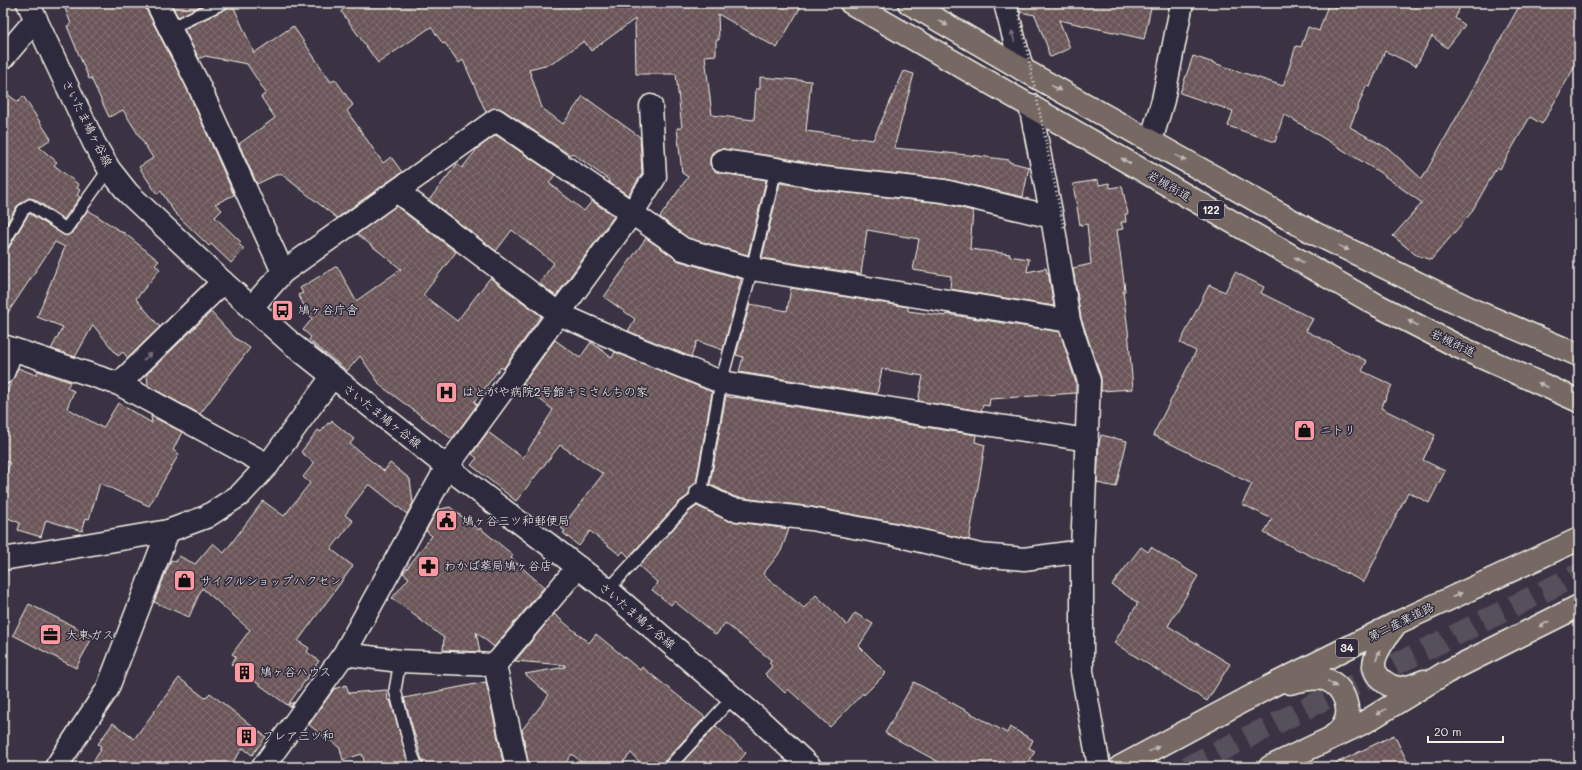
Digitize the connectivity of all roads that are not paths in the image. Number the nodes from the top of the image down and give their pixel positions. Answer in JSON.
{"nodes":[{"id":1,"x":157,"y":3,"type":"edge"},
{"id":2,"x":223,"y":3,"type":"edge"},
{"id":3,"x":851,"y":3,"type":"edge"},
{"id":4,"x":909,"y":3,"type":"edge"},
{"id":5,"x":1005,"y":3,"type":"edge"},
{"id":6,"x":1182,"y":3,"type":"edge"},
{"id":7,"x":32,"y":11,"type":"edge"},
{"id":8,"x":170,"y":28,"type":"junction"},
{"id":9,"x":3,"y":58,"type":"edge"},
{"id":10,"x":1022,"y":69,"type":"junction"},
{"id":11,"x":1030,"y":105,"type":"junction"},
{"id":12,"x":651,"y":106,"type":"dead end"},
{"id":13,"x":1151,"y":141,"type":"junction"},
{"id":14,"x":722,"y":161,"type":"dead end"},
{"id":15,"x":109,"y":169,"type":"junction"},
{"id":16,"x":776,"y":169,"type":"junction"},
{"id":17,"x":398,"y":192,"type":"junction"},
{"id":18,"x":632,"y":212,"type":"junction"},
{"id":19,"x":1058,"y":223,"type":"junction"},
{"id":20,"x":3,"y":244,"type":"edge"},
{"id":21,"x":752,"y":269,"type":"junction"},
{"id":22,"x":283,"y":272,"type":"junction"},
{"id":23,"x":223,"y":282,"type":"junction"},
{"id":24,"x":251,"y":308,"type":"junction"},
{"id":25,"x":559,"y":314,"type":"junction"},
{"id":26,"x":1069,"y":321,"type":"junction"},
{"id":27,"x":7,"y":348,"type":"edge"},
{"id":28,"x":1579,"y":355,"type":"edge"},
{"id":29,"x":3,"y":373,"type":"edge"},
{"id":30,"x":332,"y":377,"type":"junction"},
{"id":31,"x":721,"y":382,"type":"junction"},
{"id":32,"x":119,"y":384,"type":"junction"},
{"id":33,"x":1579,"y":400,"type":"edge"},
{"id":34,"x":1087,"y":440,"type":"junction"},
{"id":35,"x":268,"y":466,"type":"junction"},
{"id":36,"x":448,"y":467,"type":"junction"},
{"id":37,"x":701,"y":494,"type":"junction"},
{"id":38,"x":168,"y":531,"type":"junction"},
{"id":39,"x":1579,"y":539,"type":"edge"},
{"id":40,"x":1082,"y":551,"type":"junction"},
{"id":41,"x":3,"y":559,"type":"edge"},
{"id":42,"x":578,"y":567,"type":"junction"},
{"id":43,"x":608,"y":590,"type":"junction"},
{"id":44,"x":1579,"y":606,"type":"edge"},
{"id":45,"x":1397,"y":623,"type":"junction"},
{"id":46,"x":344,"y":654,"type":"junction"},
{"id":47,"x":400,"y":661,"type":"junction"},
{"id":48,"x":495,"y":665,"type":"junction"},
{"id":49,"x":1445,"y":673,"type":"junction"},
{"id":50,"x":1267,"y":688,"type":"junction"},
{"id":51,"x":733,"y":697,"type":"junction"},
{"id":52,"x":1332,"y":737,"type":"junction"},
{"id":53,"x":56,"y":767,"type":"edge"},
{"id":54,"x":263,"y":767,"type":"edge"},
{"id":55,"x":417,"y":767,"type":"edge"},
{"id":56,"x":517,"y":767,"type":"edge"},
{"id":57,"x":669,"y":767,"type":"edge"},
{"id":58,"x":810,"y":767,"type":"edge"},
{"id":59,"x":1099,"y":767,"type":"edge"},
{"id":60,"x":1120,"y":767,"type":"edge"},
{"id":61,"x":1270,"y":767,"type":"edge"}],
"edges":[{"from":1,"to":8,"type":"street"},
{"from":2,"to":8,"type":"lane"},
{"from":3,"to":11,"type":"main road","name":"岩槻街道","number":"122"},
{"from":4,"to":10,"type":"main road","number":"122","one_way":true},
{"from":10,"to":5,"type":"street","one_way":true},
{"from":6,"to":13,"type":"street"},
{"from":7,"to":9,"type":"street"},
{"from":7,"to":15,"type":"street","name":"さいたま鳩ヶ谷線"},
{"from":8,"to":22,"type":"street"},
{"from":10,"to":13,"type":"main road","number":"122","one_way":true},
{"from":11,"to":19,"type":"street"},
{"from":33,"to":11,"type":"main road","name":"岩槻街道","number":"122","one_way":true},
{"from":12,"to":18,"type":"street"},
{"from":13,"to":28,"type":"main road","number":"122","one_way":true},
{"from":14,"to":16,"type":"street"},
{"from":15,"to":20,"type":"lane"},
{"from":15,"to":23,"type":"street","name":"さいたま鳩ヶ谷線"},
{"from":16,"to":19,"type":"street"},
{"from":16,"to":21,"type":"lane"},
{"from":17,"to":18,"type":"street"},
{"from":17,"to":22,"type":"street"},
{"from":17,"to":25,"type":"street"},
{"from":18,"to":21,"type":"street"},
{"from":18,"to":25,"type":"street"},
{"from":19,"to":26,"type":"street"},
{"from":21,"to":26,"type":"street"},
{"from":21,"to":31,"type":"lane"},
{"from":22,"to":24,"type":"street"},
{"from":23,"to":24,"type":"street","name":"さいたま鳩ヶ谷線"},
{"from":32,"to":23,"type":"street","one_way":true},
{"from":24,"to":30,"type":"street","name":"さいたま鳩ヶ谷線"},
{"from":25,"to":31,"type":"street"},
{"from":25,"to":36,"type":"street"},
{"from":26,"to":34,"type":"street"},
{"from":27,"to":29,"type":"street"},
{"from":27,"to":32,"type":"street"},
{"from":30,"to":35,"type":"street"},
{"from":30,"to":36,"type":"street","name":"さいたま鳩ヶ谷線"},
{"from":31,"to":34,"type":"street"},
{"from":31,"to":37,"type":"lane"},
{"from":32,"to":35,"type":"street"},
{"from":34,"to":40,"type":"street"},
{"from":35,"to":38,"type":"street"},
{"from":36,"to":42,"type":"street","name":"さいたま鳩ヶ谷線"},
{"from":36,"to":46,"type":"street"},
{"from":37,"to":40,"type":"street"},
{"from":37,"to":43,"type":"lane"},
{"from":38,"to":41,"type":"street"},
{"from":38,"to":53,"type":"street"},
{"from":45,"to":39,"type":"main road","name":"第二産業道路","number":"34","one_way":true},
{"from":40,"to":59,"type":"street"},
{"from":42,"to":43,"type":"street","name":"さいたま鳩ヶ谷線"},
{"from":42,"to":48,"type":"street"},
{"from":43,"to":51,"type":"street","name":"さいたま鳩ヶ谷線"},
{"from":44,"to":49,"type":"main road","one_way":true},
{"from":49,"to":45,"type":"main road","one_way":true},
{"from":45,"to":50,"type":"main road","name":"第二産業道路","number":"34"},
{"from":46,"to":47,"type":"street"},
{"from":46,"to":54,"type":"street"},
{"from":47,"to":48,"type":"street"},
{"from":47,"to":55,"type":"lane"},
{"from":48,"to":56,"type":"street"},
{"from":49,"to":52,"type":"main road","one_way":true},
{"from":50,"to":52,"type":"main road","one_way":true},
{"from":60,"to":50,"type":"main road","name":"第二産業道路","number":"34","one_way":true},
{"from":51,"to":57,"type":"lane"},
{"from":51,"to":58,"type":"street","name":"さいたま鳩ヶ谷線"},
{"from":52,"to":61,"type":"main road"}]}
